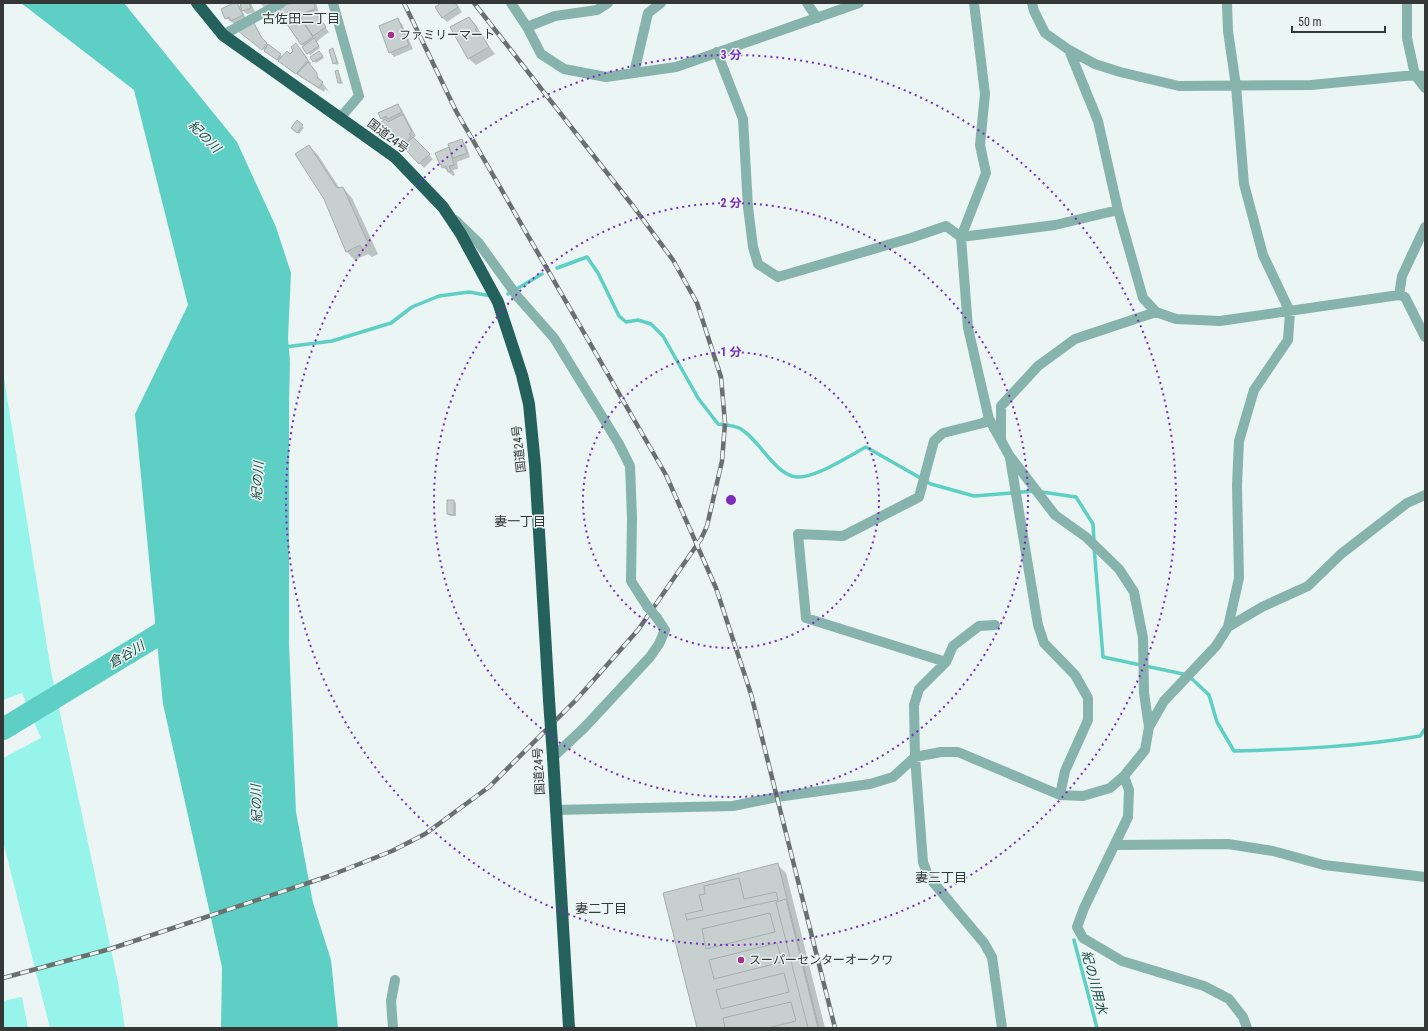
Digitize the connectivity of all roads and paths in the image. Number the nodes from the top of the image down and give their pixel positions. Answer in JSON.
{"nodes":[{"id":1,"x":196,"y":3,"type":"edge"},
{"id":2,"x":282,"y":3,"type":"edge"},
{"id":3,"x":333,"y":3,"type":"edge"},
{"id":4,"x":511,"y":3,"type":"edge"},
{"id":5,"x":608,"y":3,"type":"edge"},
{"id":6,"x":661,"y":3,"type":"edge"},
{"id":7,"x":807,"y":3,"type":"edge"},
{"id":8,"x":859,"y":3,"type":"edge"},
{"id":9,"x":974,"y":3,"type":"edge"},
{"id":10,"x":1032,"y":3,"type":"edge"},
{"id":11,"x":1227,"y":3,"type":"edge"},
{"id":12,"x":1407,"y":3,"type":"edge"},
{"id":13,"x":817,"y":18,"type":"junction"},
{"id":14,"x":527,"y":27,"type":"junction"},
{"id":15,"x":223,"y":35,"type":"junction"},
{"id":16,"x":1069,"y":50,"type":"junction"},
{"id":17,"x":717,"y":52,"type":"junction"},
{"id":18,"x":634,"y":73,"type":"junction"},
{"id":19,"x":1420,"y":75,"type":"edge"},
{"id":20,"x":1236,"y":86,"type":"junction"},
{"id":21,"x":1425,"y":88,"type":"edge"},
{"id":22,"x":340,"y":118,"type":"junction"},
{"id":23,"x":1118,"y":210,"type":"junction"},
{"id":24,"x":450,"y":217,"type":"junction"},
{"id":25,"x":1425,"y":227,"type":"edge"},
{"id":26,"x":961,"y":237,"type":"junction"},
{"id":27,"x":1399,"y":295,"type":"junction"},
{"id":28,"x":1156,"y":312,"type":"junction"},
{"id":29,"x":1290,"y":312,"type":"junction"},
{"id":30,"x":1425,"y":337,"type":"edge"},
{"id":31,"x":989,"y":419,"type":"junction"},
{"id":32,"x":1001,"y":441,"type":"junction"},
{"id":33,"x":1009,"y":455,"type":"junction"},
{"id":34,"x":1425,"y":495,"type":"edge"},
{"id":35,"x":995,"y":625,"type":"dead end"},
{"id":36,"x":1228,"y":627,"type":"junction"},
{"id":37,"x":946,"y":662,"type":"junction"},
{"id":38,"x":1149,"y":727,"type":"junction"},
{"id":39,"x":553,"y":757,"type":"junction"},
{"id":40,"x":915,"y":757,"type":"junction"},
{"id":41,"x":1124,"y":776,"type":"junction"},
{"id":42,"x":1060,"y":795,"type":"junction"},
{"id":43,"x":555,"y":810,"type":"junction"},
{"id":44,"x":1114,"y":845,"type":"junction"},
{"id":45,"x":1425,"y":877,"type":"edge"},
{"id":46,"x":395,"y":980,"type":"dead end"},
{"id":47,"x":394,"y":1028,"type":"edge"},
{"id":48,"x":569,"y":1028,"type":"edge"},
{"id":49,"x":1002,"y":1028,"type":"edge"},
{"id":50,"x":1247,"y":1028,"type":"edge"}],
"edges":[{"from":1,"to":15,"type":"highway","name":"国道24号"},
{"from":2,"to":15,"type":"street"},
{"from":3,"to":22,"type":"street"},
{"from":4,"to":14,"type":"street"},
{"from":5,"to":14,"type":"street"},
{"from":6,"to":18,"type":"street"},
{"from":7,"to":13,"type":"street"},
{"from":8,"to":13,"type":"street"},
{"from":9,"to":26,"type":"street"},
{"from":10,"to":16,"type":"street"},
{"from":11,"to":20,"type":"street"},
{"from":12,"to":19,"type":"street"},
{"from":13,"to":17,"type":"street"},
{"from":14,"to":18,"type":"street"},
{"from":15,"to":22,"type":"highway","name":"国道24号"},
{"from":16,"to":20,"type":"street"},
{"from":16,"to":23,"type":"street"},
{"from":17,"to":18,"type":"street"},
{"from":17,"to":26,"type":"street"},
{"from":19,"to":20,"type":"street"},
{"from":19,"to":21,"type":"street"},
{"from":20,"to":29,"type":"street"},
{"from":22,"to":24,"type":"highway","name":"国道24号"},
{"from":23,"to":26,"type":"street"},
{"from":23,"to":28,"type":"street"},
{"from":24,"to":39,"type":"highway","name":"国道24号","bridge":true},
{"from":24,"to":39,"type":"street","bridge":true},
{"from":25,"to":27,"type":"street"},
{"from":26,"to":31,"type":"street"},
{"from":27,"to":29,"type":"street"},
{"from":27,"to":30,"type":"street"},
{"from":28,"to":29,"type":"street"},
{"from":28,"to":32,"type":"street"},
{"from":29,"to":36,"type":"street"},
{"from":31,"to":32,"type":"street"},
{"from":31,"to":37,"type":"street"},
{"from":32,"to":33,"type":"street"},
{"from":33,"to":38,"type":"street"},
{"from":33,"to":42,"type":"street"},
{"from":34,"to":36,"type":"street"},
{"from":35,"to":37,"type":"street"},
{"from":36,"to":38,"type":"street"},
{"from":37,"to":40,"type":"street"},
{"from":38,"to":41,"type":"street"},
{"from":39,"to":43,"type":"highway","name":"国道24号"},
{"from":40,"to":42,"type":"street"},
{"from":40,"to":43,"type":"street"},
{"from":40,"to":49,"type":"street"},
{"from":41,"to":42,"type":"street"},
{"from":41,"to":44,"type":"street"},
{"from":43,"to":48,"type":"highway","name":"国道24号"},
{"from":44,"to":45,"type":"street"},
{"from":44,"to":50,"type":"street"},
{"from":46,"to":47,"type":"street"}]}
